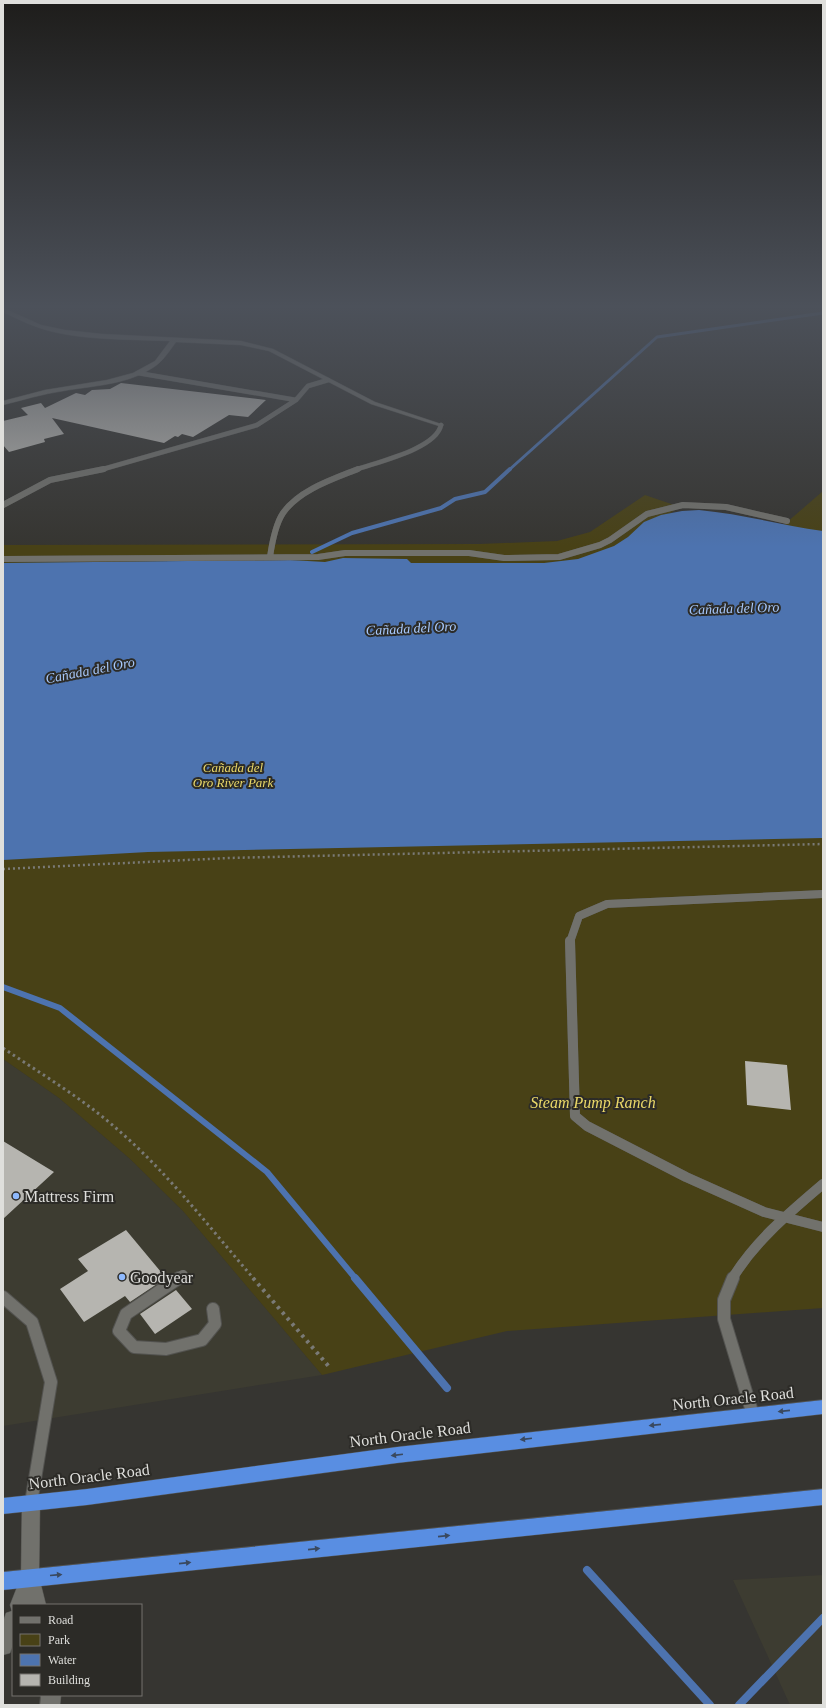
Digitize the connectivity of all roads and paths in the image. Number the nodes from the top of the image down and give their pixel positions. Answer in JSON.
{"nodes":[{"id":1,"x":74,"y":387,"type":"edge"},
{"id":2,"x":218,"y":387,"type":"edge"},
{"id":3,"x":307,"y":387,"type":"edge"},
{"id":4,"x":341,"y":387,"type":"edge"},
{"id":5,"x":296,"y":400,"type":"junction"},
{"id":6,"x":3,"y":403,"type":"edge"},
{"id":7,"x":441,"y":425,"type":"joint"},
{"id":8,"x":3,"y":505,"type":"edge"},
{"id":9,"x":787,"y":521,"type":"dead end"},
{"id":10,"x":270,"y":557,"type":"junction"},
{"id":11,"x":3,"y":558,"type":"edge"},
{"id":12,"x":823,"y":844,"type":"edge"},
{"id":13,"x":3,"y":869,"type":"edge"},
{"id":14,"x":823,"y":894,"type":"edge"},
{"id":15,"x":3,"y":1048,"type":"edge"},
{"id":16,"x":823,"y":1184,"type":"edge"},
{"id":17,"x":784,"y":1217,"type":"junction"},
{"id":18,"x":823,"y":1228,"type":"edge"},
{"id":19,"x":184,"y":1275,"type":"dead end"},
{"id":20,"x":3,"y":1297,"type":"edge"},
{"id":21,"x":214,"y":1309,"type":"dead end"},
{"id":22,"x":331,"y":1370,"type":"dead end"},
{"id":23,"x":823,"y":1407,"type":"edge"},
{"id":24,"x":753,"y":1415,"type":"junction"},
{"id":25,"x":823,"y":1497,"type":"edge"},
{"id":26,"x":31,"y":1503,"type":"junction"},
{"id":27,"x":3,"y":1506,"type":"edge"},
{"id":28,"x":30,"y":1577,"type":"junction"},
{"id":29,"x":3,"y":1581,"type":"edge"},
{"id":30,"x":19,"y":1604,"type":"edge"},
{"id":31,"x":37,"y":1604,"type":"edge"},
{"id":32,"x":12,"y":1623,"type":"edge"},
{"id":33,"x":3,"y":1646,"type":"edge"}],
"edges":[{"from":1,"to":6,"type":"street"},
{"from":2,"to":5,"type":"lane"},
{"from":3,"to":5,"type":"lane"},
{"from":4,"to":7,"type":"street"},
{"from":5,"to":8,"type":"lane"},
{"from":7,"to":10,"type":"lane"},
{"from":9,"to":10,"type":"lane"},
{"from":10,"to":11,"type":"lane"},
{"from":12,"to":13,"type":"path"},
{"from":14,"to":17,"type":"lane"},
{"from":15,"to":22,"type":"path"},
{"from":16,"to":17,"type":"lane"},
{"from":17,"to":18,"type":"lane"},
{"from":17,"to":24,"type":"lane"},
{"from":19,"to":21,"type":"lane"},
{"from":20,"to":26,"type":"lane"},
{"from":23,"to":24,"type":"highway","name":"North Oracle Road","one_way":true},
{"from":24,"to":26,"type":"highway","name":"North Oracle Road","one_way":true},
{"from":28,"to":25,"type":"highway","one_way":true},
{"from":26,"to":27,"type":"highway","name":"North Oracle Road"},
{"from":26,"to":28,"type":"street"},
{"from":28,"to":29,"type":"highway"},
{"from":28,"to":30,"type":"street"},
{"from":28,"to":31,"type":"street"},
{"from":32,"to":33,"type":"street"}]}
